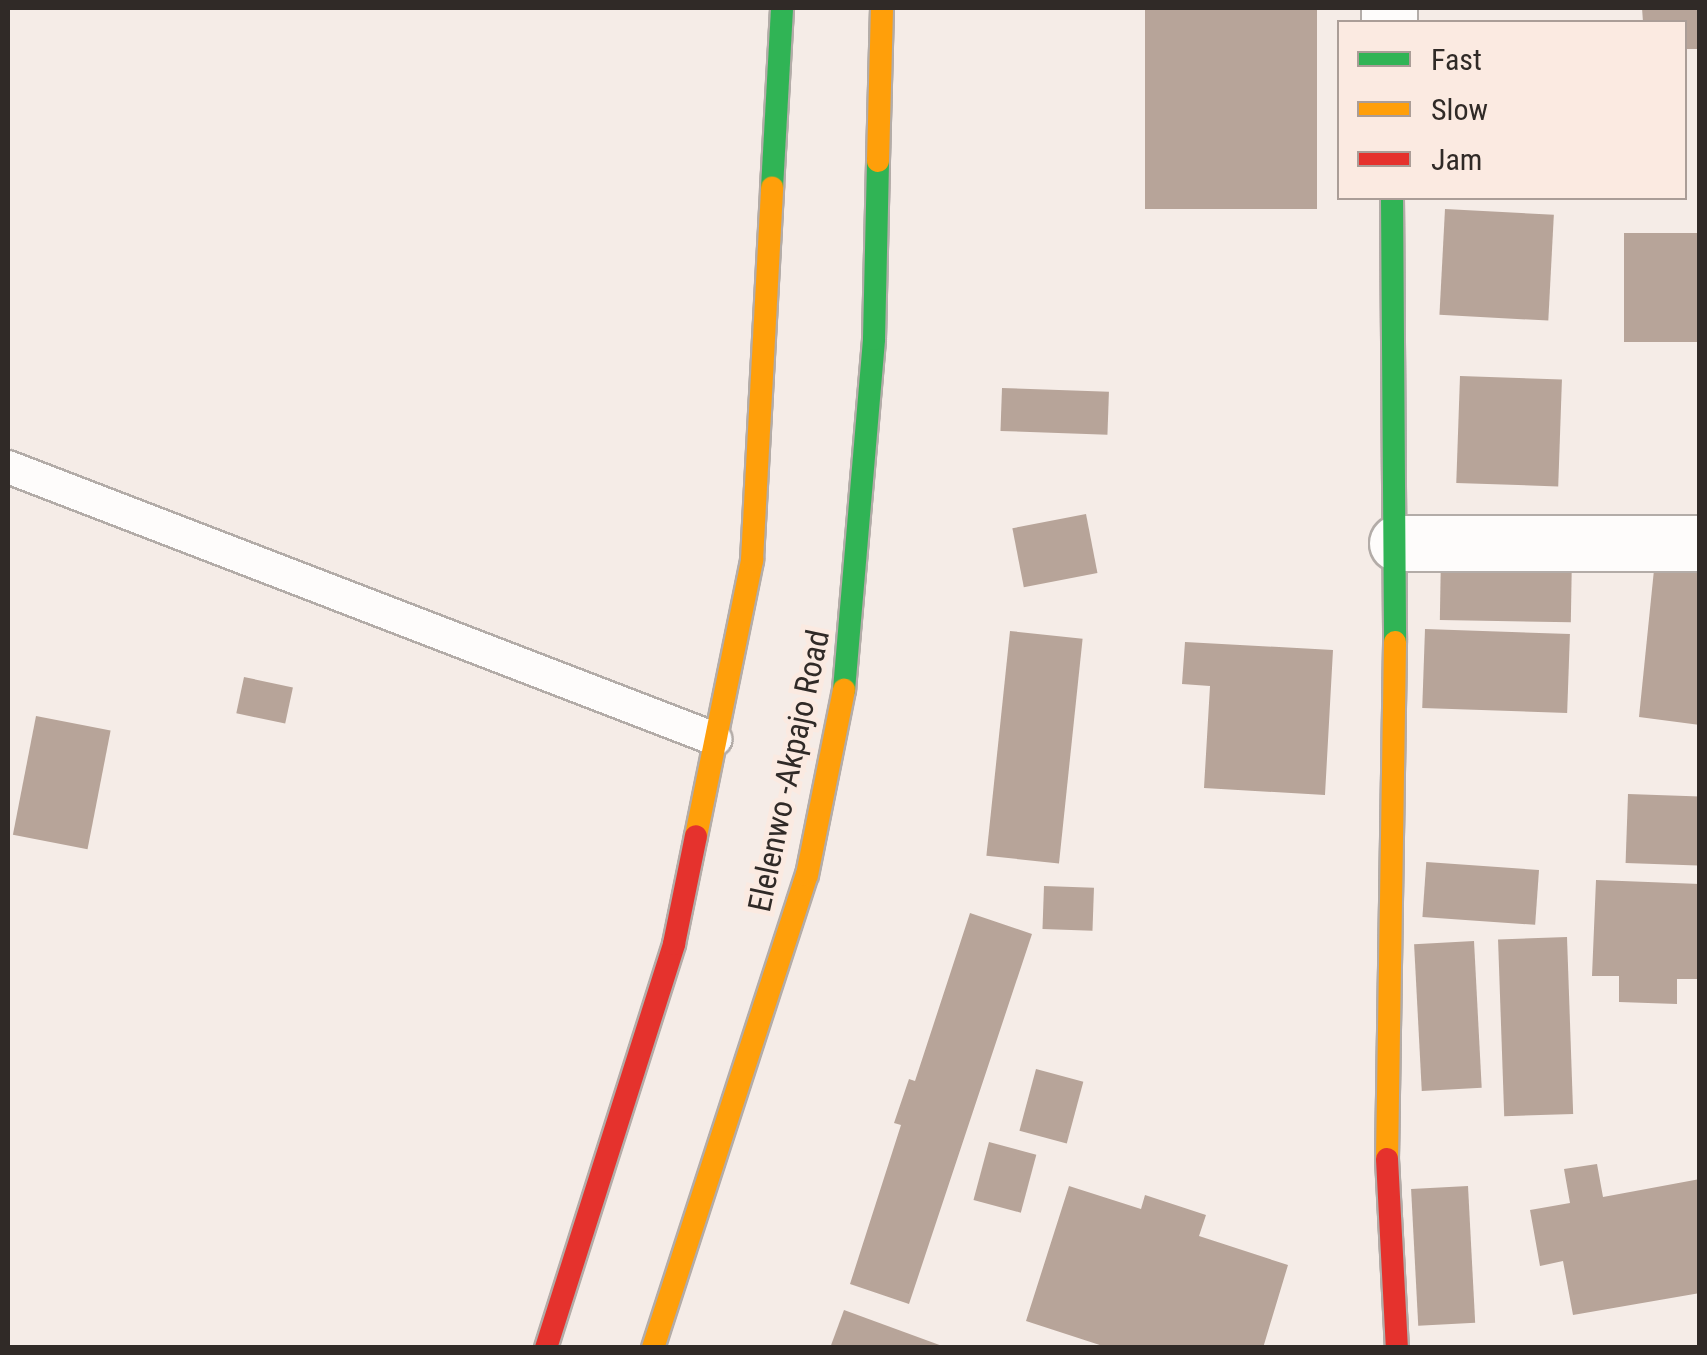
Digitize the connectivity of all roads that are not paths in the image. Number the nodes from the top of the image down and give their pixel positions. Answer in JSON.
{"nodes":[{"id":1,"x":782,"y":8,"type":"edge"},
{"id":2,"x":882,"y":8,"type":"edge"},
{"id":3,"x":1392,"y":200,"type":"edge"},
{"id":4,"x":8,"y":467,"type":"edge"},
{"id":5,"x":1398,"y":543,"type":"junction"},
{"id":6,"x":1700,"y":543,"type":"edge"},
{"id":7,"x":715,"y":739,"type":"junction"},
{"id":8,"x":546,"y":1348,"type":"edge"},
{"id":9,"x":653,"y":1348,"type":"edge"},
{"id":10,"x":1397,"y":1348,"type":"edge"}],
"edges":[{"from":1,"to":7,"type":"main road"},
{"from":2,"to":9,"type":"main road","name":"Elelenwo -Akpajo Road"},
{"from":3,"to":5,"type":"main road"},
{"from":4,"to":7,"type":"lane"},
{"from":5,"to":6,"type":"street"},
{"from":5,"to":10,"type":"main road"},
{"from":7,"to":8,"type":"main road"}]}
